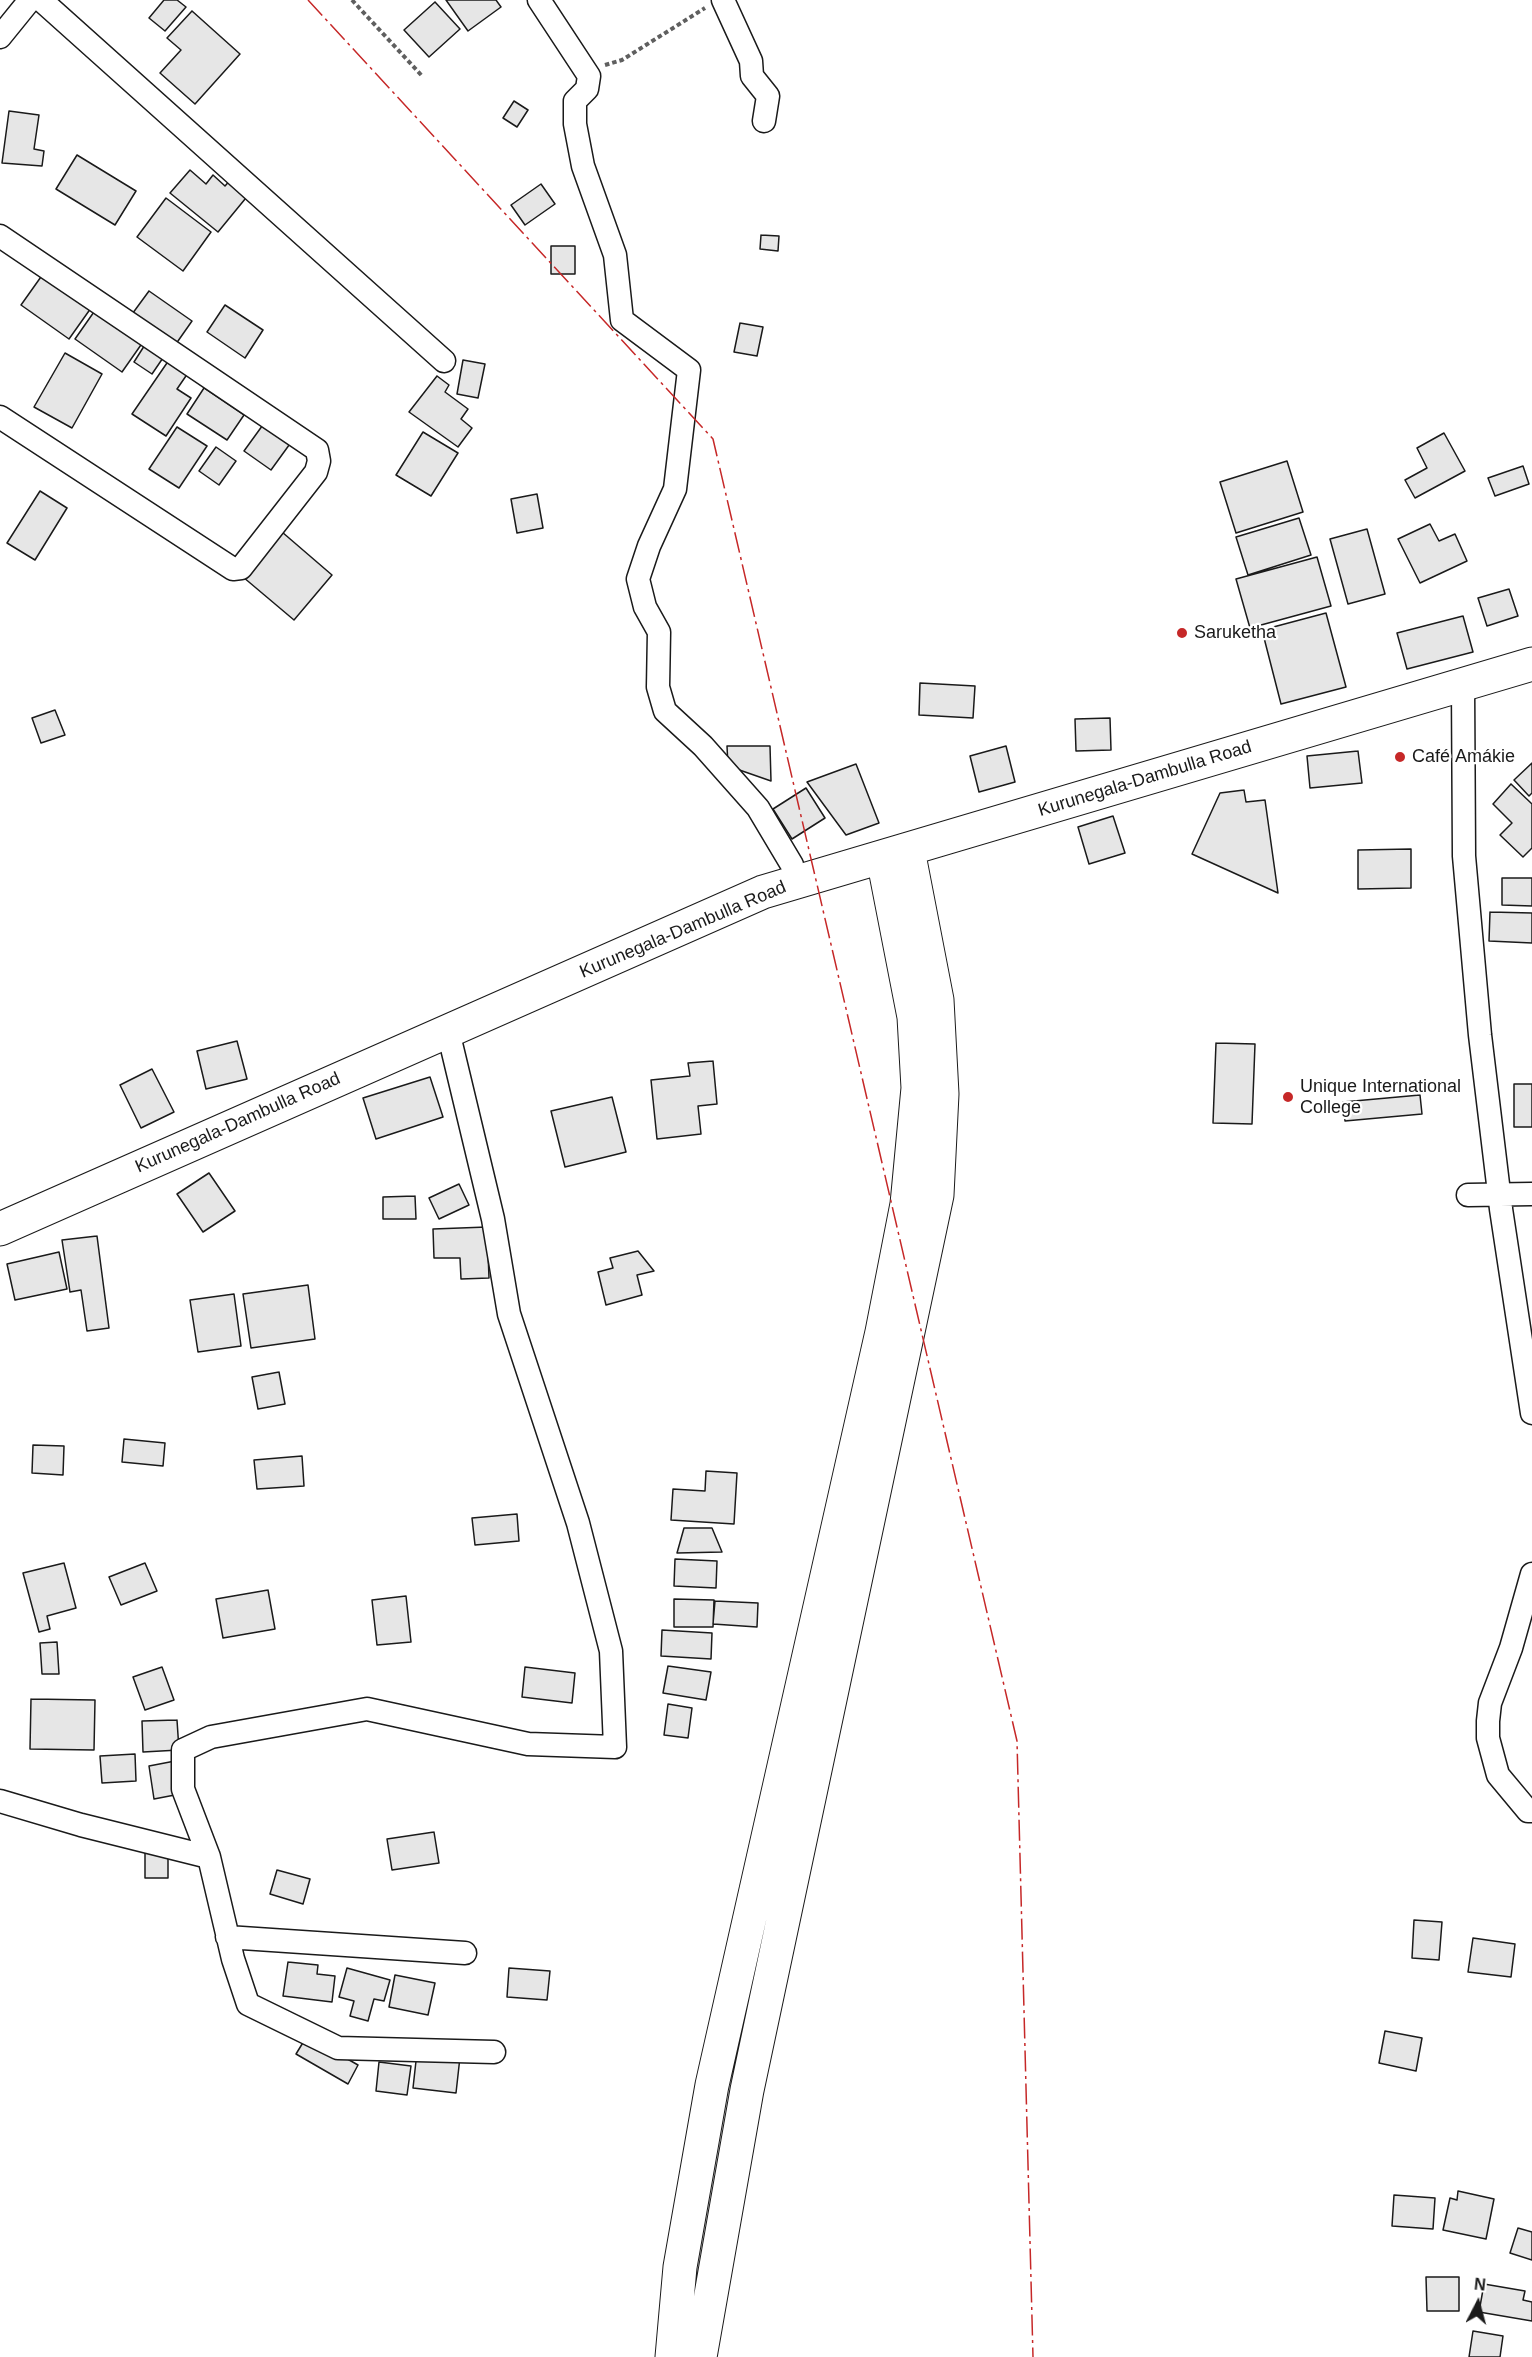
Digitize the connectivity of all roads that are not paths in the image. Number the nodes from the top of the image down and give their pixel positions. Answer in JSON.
{"nodes":[{"id":1,"x":30,"y":0,"type":"edge"},
{"id":2,"x":41,"y":0,"type":"edge"},
{"id":3,"x":539,"y":0,"type":"edge"},
{"id":4,"x":715,"y":3,"type":"edge"},
{"id":5,"x":0,"y":37,"type":"edge"},
{"id":6,"x":764,"y":121,"type":"dead end"},
{"id":7,"x":0,"y":236,"type":"edge"},
{"id":8,"x":444,"y":361,"type":"dead end"},
{"id":9,"x":0,"y":417,"type":"edge"},
{"id":10,"x":1532,"y":664,"type":"edge"},
{"id":11,"x":1463,"y":685,"type":"junction"},
{"id":12,"x":896,"y":854,"type":"junction"},
{"id":13,"x":792,"y":865,"type":"dead end"},
{"id":14,"x":448,"y":1031,"type":"junction"},
{"id":15,"x":1499,"y":1194,"type":"junction"},
{"id":16,"x":1532,"y":1194,"type":"edge"},
{"id":17,"x":1468,"y":1195,"type":"dead end"},
{"id":18,"x":0,"y":1229,"type":"edge"},
{"id":19,"x":1532,"y":1413,"type":"edge"},
{"id":20,"x":1532,"y":1574,"type":"edge"},
{"id":21,"x":0,"y":1801,"type":"edge"},
{"id":22,"x":1532,"y":1811,"type":"edge"},
{"id":23,"x":209,"y":1857,"type":"junction"},
{"id":24,"x":227,"y":1936,"type":"junction"},
{"id":25,"x":465,"y":1953,"type":"dead end"},
{"id":26,"x":494,"y":2052,"type":"dead end"},
{"id":27,"x":672,"y":2357,"type":"edge"},
{"id":28,"x":700,"y":2357,"type":"edge"}],
"edges":[{"from":1,"to":5,"type":"street"},
{"from":2,"to":8,"type":"street"},
{"from":3,"to":13,"type":"street"},
{"from":4,"to":6,"type":"street"},
{"from":7,"to":9,"type":"street"},
{"from":10,"to":11,"type":"highway","name":"Kurunegala-Dambulla Road"},
{"from":11,"to":12,"type":"highway","name":"Kurunegala-Dambulla Road"},
{"from":11,"to":15,"type":"street"},
{"from":12,"to":14,"type":"highway","name":"Kurunegala-Dambulla Road"},
{"from":12,"to":27,"type":"highway"},
{"from":12,"to":28,"type":"highway"},
{"from":14,"to":18,"type":"highway","name":"Kurunegala-Dambulla Road"},
{"from":14,"to":23,"type":"street"},
{"from":15,"to":16,"type":"street"},
{"from":15,"to":17,"type":"street"},
{"from":15,"to":19,"type":"street"},
{"from":20,"to":22,"type":"street"},
{"from":21,"to":23,"type":"street"},
{"from":23,"to":24,"type":"street"},
{"from":24,"to":25,"type":"street"},
{"from":24,"to":26,"type":"street"}]}
